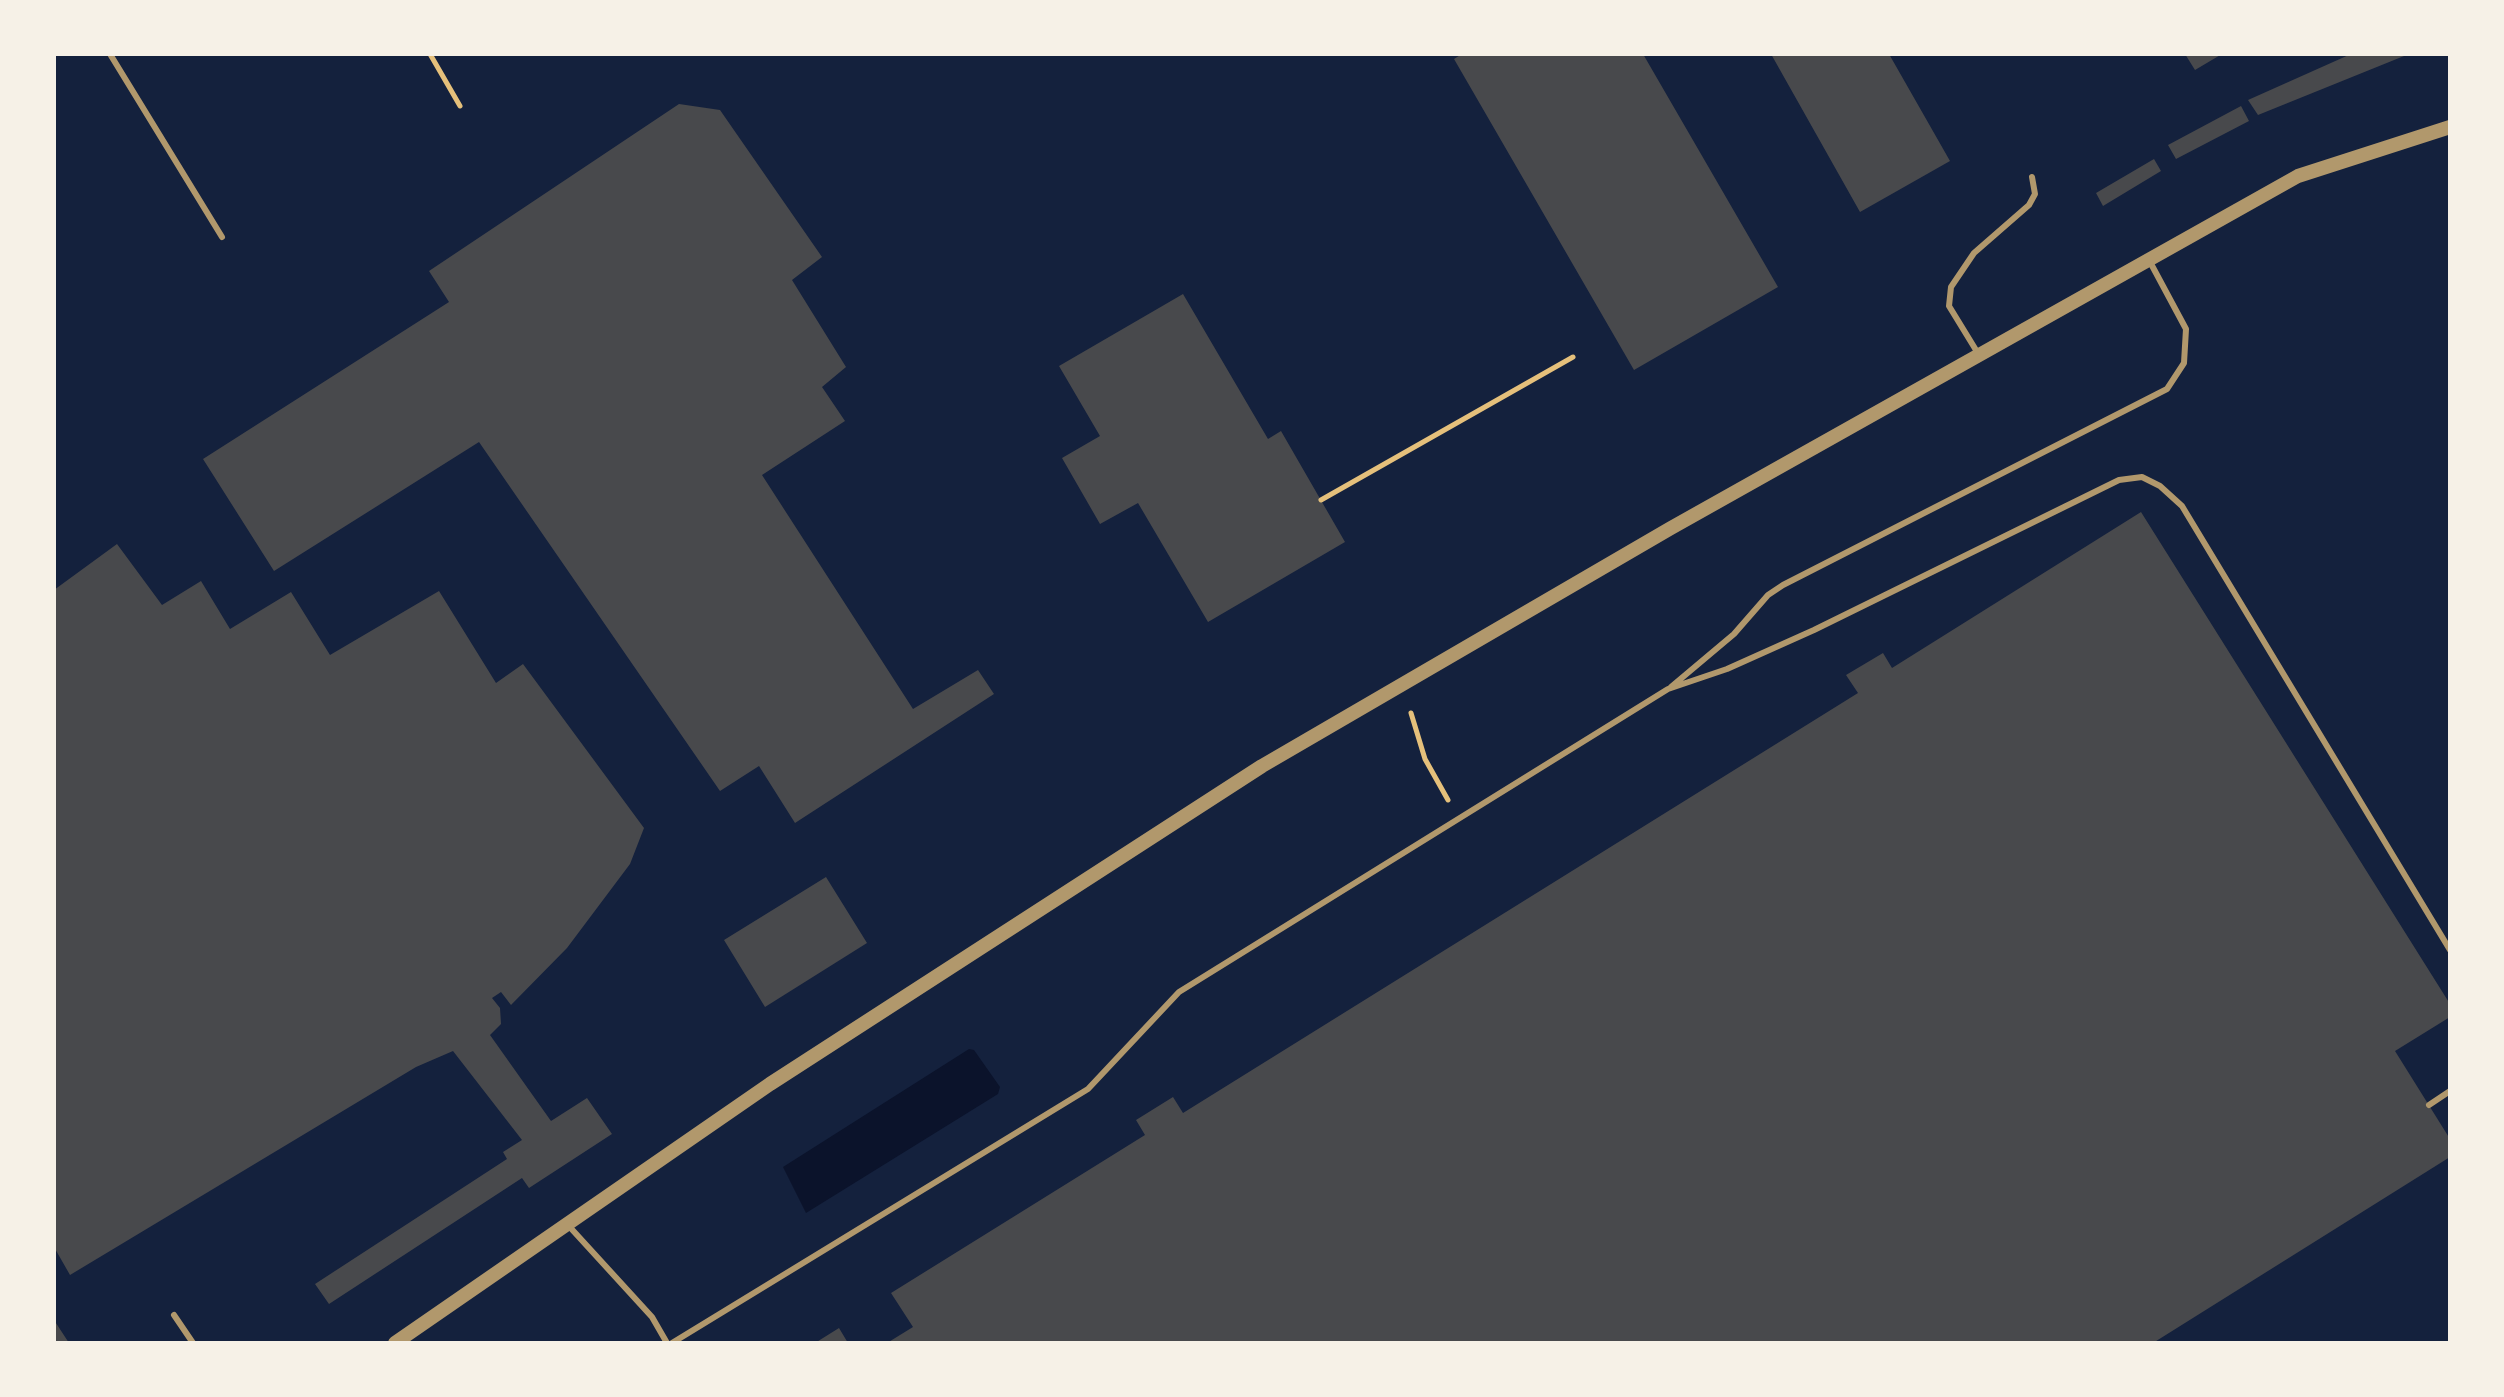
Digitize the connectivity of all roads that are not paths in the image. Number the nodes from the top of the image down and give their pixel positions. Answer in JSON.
{"nodes":[{"id":1,"x":110,"y":54,"type":"edge"},
{"id":2,"x":2450,"y":127,"type":"edge"},
{"id":3,"x":2032,"y":177,"type":"dead end"},
{"id":4,"x":222,"y":237,"type":"dead end"},
{"id":5,"x":2149,"y":260,"type":"junction"},
{"id":6,"x":1979,"y":355,"type":"junction"},
{"id":7,"x":1668,"y":689,"type":"junction"},
{"id":8,"x":2450,"y":950,"type":"edge"},
{"id":9,"x":2450,"y":1091,"type":"edge"},
{"id":10,"x":2429,"y":1105,"type":"dead end"},
{"id":11,"x":567,"y":1224,"type":"junction"},
{"id":12,"x":174,"y":1315,"type":"dead end"},
{"id":13,"x":193,"y":1343,"type":"edge"},
{"id":14,"x":395,"y":1343,"type":"edge"},
{"id":15,"x":669,"y":1343,"type":"edge"}],
"edges":[{"from":1,"to":4,"type":"lane"},
{"from":2,"to":5,"type":"street"},
{"from":3,"to":6,"type":"lane"},
{"from":5,"to":6,"type":"street"},
{"from":5,"to":7,"type":"lane"},
{"from":6,"to":11,"type":"street"},
{"from":7,"to":8,"type":"lane"},
{"from":7,"to":15,"type":"lane"},
{"from":9,"to":10,"type":"lane"},
{"from":11,"to":14,"type":"street"},
{"from":11,"to":15,"type":"lane"},
{"from":12,"to":13,"type":"lane"}]}
